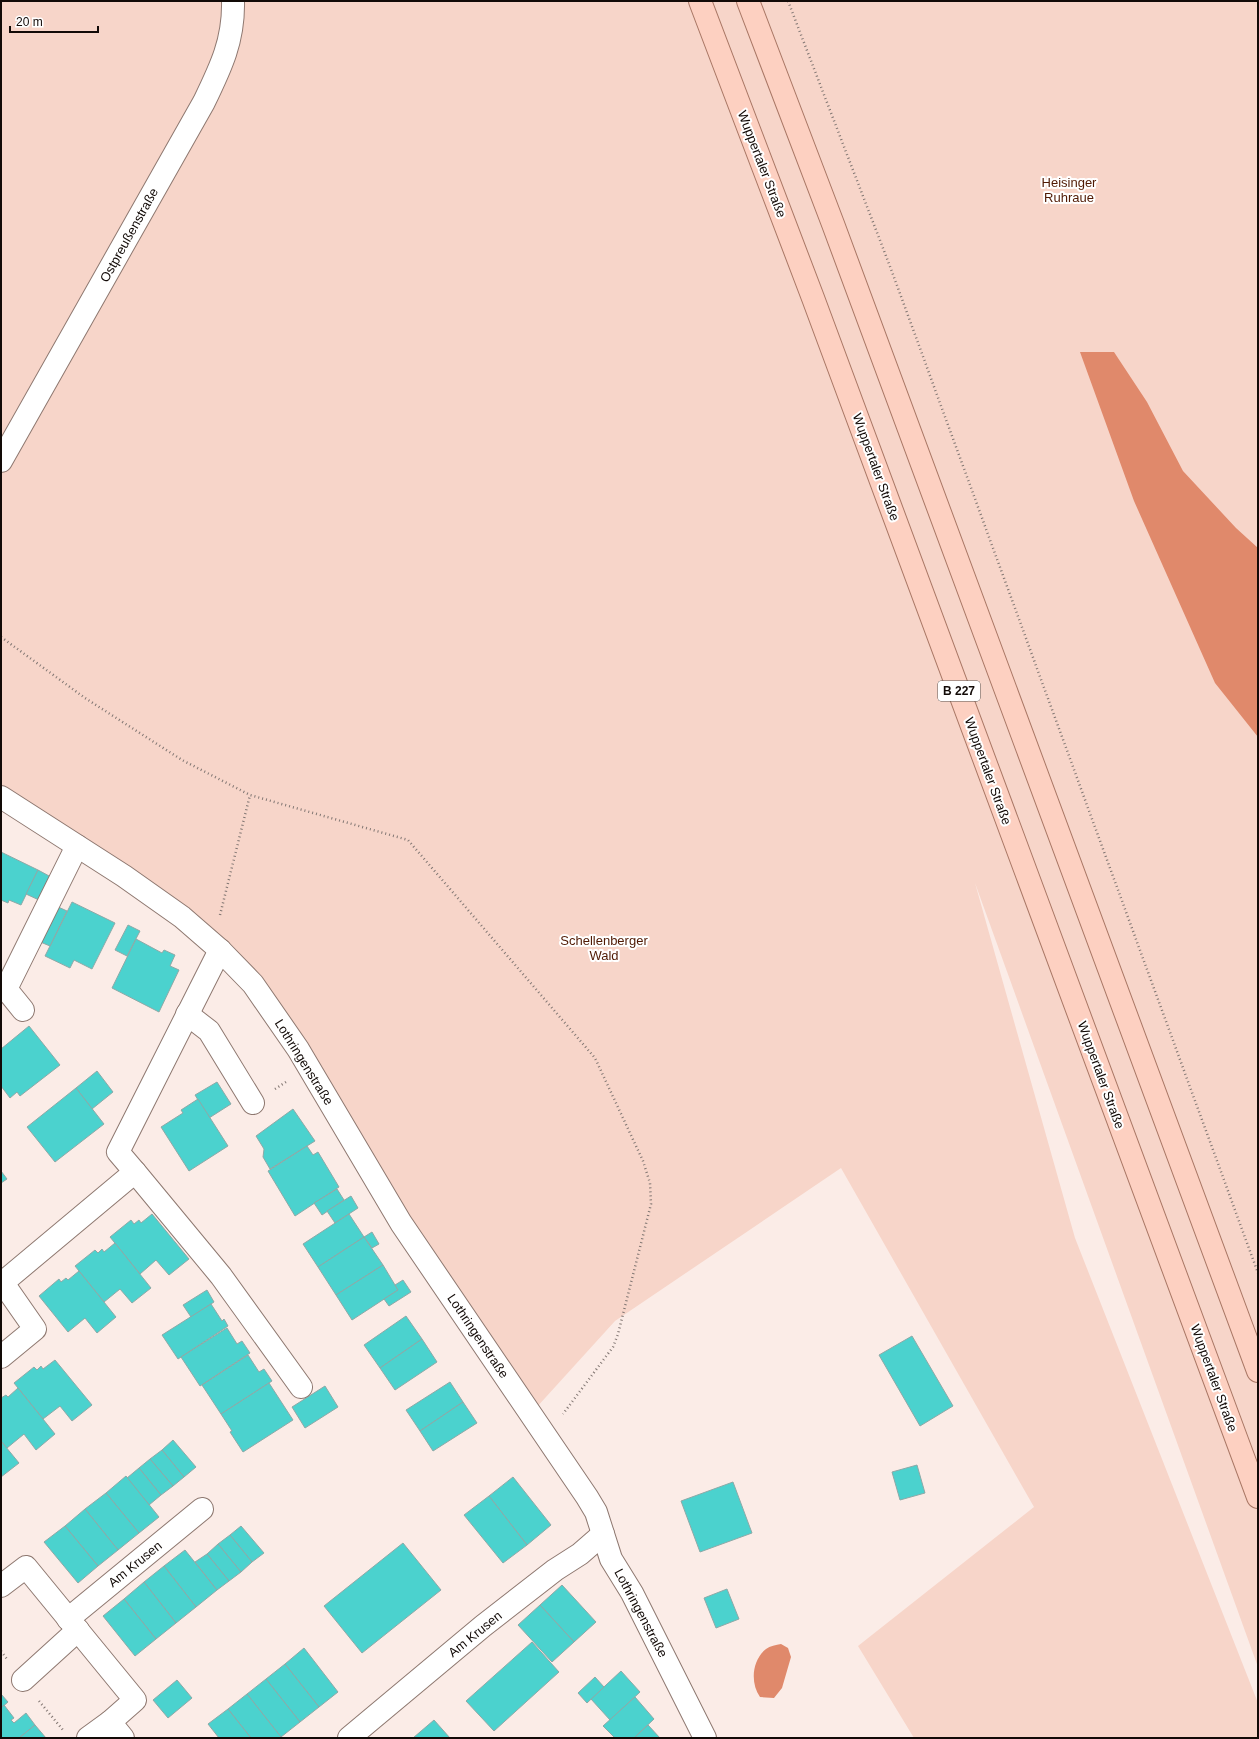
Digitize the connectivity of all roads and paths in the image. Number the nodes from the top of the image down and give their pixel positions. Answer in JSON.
{"nodes":[{"id":1,"x":233,"y":1,"type":"edge"},
{"id":2,"x":700,"y":1,"type":"edge"},
{"id":3,"x":748,"y":1,"type":"edge"},
{"id":4,"x":788,"y":1,"type":"edge"},
{"id":5,"x":1,"y":461,"type":"edge"},
{"id":6,"x":1,"y":637,"type":"edge"},
{"id":7,"x":250,"y":795,"type":"junction"},
{"id":8,"x":1,"y":797,"type":"edge"},
{"id":9,"x":77,"y":846,"type":"junction"},
{"id":10,"x":220,"y":950,"type":"junction"},
{"id":11,"x":23,"y":1010,"type":"dead end"},
{"id":12,"x":187,"y":1014,"type":"junction"},
{"id":13,"x":253,"y":1103,"type":"dead end"},
{"id":14,"x":135,"y":1172,"type":"junction"},
{"id":15,"x":1258,"y":1273,"type":"edge"},
{"id":16,"x":2,"y":1283,"type":"edge"},
{"id":17,"x":1,"y":1357,"type":"edge"},
{"id":18,"x":1258,"y":1371,"type":"edge"},
{"id":19,"x":301,"y":1387,"type":"dead end"},
{"id":20,"x":546,"y":1436,"type":"junction"},
{"id":21,"x":1258,"y":1497,"type":"edge"},
{"id":22,"x":202,"y":1509,"type":"dead end"},
{"id":23,"x":603,"y":1534,"type":"junction"},
{"id":24,"x":1,"y":1586,"type":"edge"},
{"id":25,"x":73,"y":1624,"type":"junction"},
{"id":26,"x":23,"y":1680,"type":"joint"},
{"id":27,"x":117,"y":1730,"type":"edge"},
{"id":28,"x":65,"y":1732,"type":"dead end"},
{"id":29,"x":88,"y":1738,"type":"edge"},
{"id":30,"x":349,"y":1738,"type":"edge"},
{"id":31,"x":705,"y":1738,"type":"edge"}],
"edges":[{"from":1,"to":5,"type":"street","name":"Ostpreußenstraße"},
{"from":2,"to":21,"type":"main road","name":"Wuppertaler Straße","number":"B 227"},
{"from":3,"to":18,"type":"main road"},
{"from":4,"to":15,"type":"path"},
{"from":6,"to":7,"type":"path"},
{"from":7,"to":10,"type":"path"},
{"from":7,"to":20,"type":"path"},
{"from":8,"to":9,"type":"street","name":"Lothringenstraße"},
{"from":9,"to":10,"type":"street","name":"Lothringenstraße"},
{"from":9,"to":11,"type":"street"},
{"from":10,"to":12,"type":"street"},
{"from":10,"to":20,"type":"street","name":"Lothringenstraße"},
{"from":12,"to":13,"type":"street"},
{"from":12,"to":14,"type":"street"},
{"from":14,"to":16,"type":"street"},
{"from":14,"to":19,"type":"street"},
{"from":16,"to":17,"type":"street"},
{"from":20,"to":23,"type":"street","name":"Lothringenstraße"},
{"from":22,"to":25,"type":"street","name":"Am Krusen"},
{"from":23,"to":30,"type":"street","name":"Am Krusen"},
{"from":23,"to":31,"type":"street","name":"Lothringenstraße"},
{"from":24,"to":25,"type":"street"},
{"from":25,"to":26,"type":"street","name":"Am Krusen"},
{"from":25,"to":27,"type":"street"},
{"from":26,"to":28,"type":"path"},
{"from":27,"to":29,"type":"street"}]}
